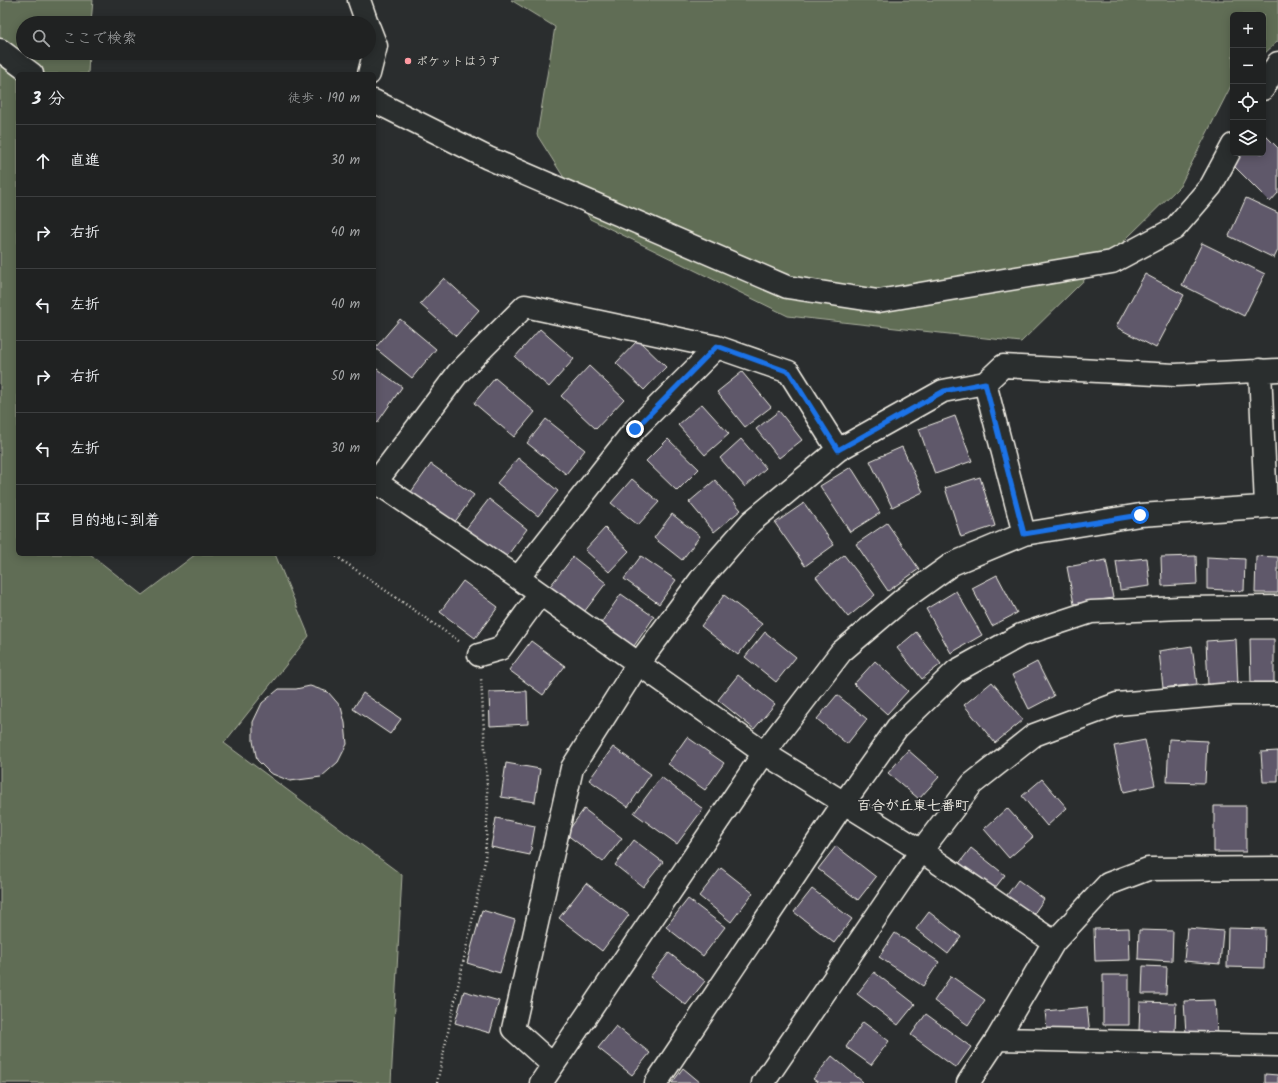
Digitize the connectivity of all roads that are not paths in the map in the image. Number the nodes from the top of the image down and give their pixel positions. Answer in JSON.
{"nodes":[{"id":1,"x":359,"y":0,"type":"edge"},
{"id":2,"x":365,"y":16,"type":"edge"},
{"id":3,"x":0,"y":50,"type":"edge"},
{"id":4,"x":372,"y":60,"type":"edge"},
{"id":5,"x":1278,"y":63,"type":"edge"},
{"id":6,"x":29,"y":72,"type":"edge"},
{"id":7,"x":369,"y":72,"type":"edge"},
{"id":8,"x":1266,"y":84,"type":"edge"},
{"id":9,"x":376,"y":102,"type":"edge"},
{"id":10,"x":1230,"y":150,"type":"edge"},
{"id":11,"x":717,"y":346,"type":"junction"},
{"id":12,"x":1269,"y":370,"type":"edge"},
{"id":13,"x":985,"y":383,"type":"junction"},
{"id":14,"x":838,"y":450,"type":"junction"},
{"id":15,"x":1272,"y":506,"type":"edge"},
{"id":16,"x":1024,"y":534,"type":"junction"},
{"id":17,"x":518,"y":578,"type":"junction"},
{"id":18,"x":540,"y":594,"type":"junction"},
{"id":19,"x":1278,"y":607,"type":"edge"},
{"id":20,"x":479,"y":655,"type":"road end"},
{"id":21,"x":638,"y":664,"type":"junction"},
{"id":22,"x":1278,"y":694,"type":"edge"},
{"id":23,"x":764,"y":753,"type":"junction"},
{"id":24,"x":843,"y":804,"type":"junction"},
{"id":25,"x":921,"y":852,"type":"junction"},
{"id":26,"x":1278,"y":868,"type":"edge"},
{"id":27,"x":1054,"y":942,"type":"junction"},
{"id":28,"x":997,"y":1039,"type":"junction"},
{"id":29,"x":1278,"y":1045,"type":"edge"},
{"id":30,"x":547,"y":1074,"type":"edge"},
{"id":31,"x":656,"y":1083,"type":"edge"},
{"id":32,"x":763,"y":1083,"type":"edge"},
{"id":33,"x":968,"y":1083,"type":"edge"}],
"edges":[{"from":1,"to":2,"type":"street"},
{"from":3,"to":6,"type":"street"},
{"from":4,"to":7,"type":"street"},
{"from":5,"to":8,"type":"street"},
{"from":9,"to":10,"type":"street"},
{"from":11,"to":14,"type":"street"},
{"from":11,"to":17,"type":"street"},
{"from":11,"to":17,"type":"street"},
{"from":12,"to":13,"type":"street"},
{"from":12,"to":15,"type":"street"},
{"from":13,"to":14,"type":"street"},
{"from":13,"to":16,"type":"street"},
{"from":14,"to":21,"type":"street"},
{"from":15,"to":16,"type":"street"},
{"from":16,"to":23,"type":"street"},
{"from":17,"to":18,"type":"street"},
{"from":18,"to":20,"type":"street"},
{"from":18,"to":21,"type":"street"},
{"from":19,"to":24,"type":"street"},
{"from":21,"to":23,"type":"street"},
{"from":21,"to":30,"type":"street"},
{"from":22,"to":25,"type":"street"},
{"from":23,"to":24,"type":"street"},
{"from":23,"to":30,"type":"street"},
{"from":24,"to":25,"type":"street"},
{"from":24,"to":31,"type":"street"},
{"from":25,"to":27,"type":"street"},
{"from":25,"to":32,"type":"street"},
{"from":26,"to":27,"type":"street"},
{"from":27,"to":28,"type":"street"},
{"from":28,"to":29,"type":"street"},
{"from":28,"to":33,"type":"street"}]}
